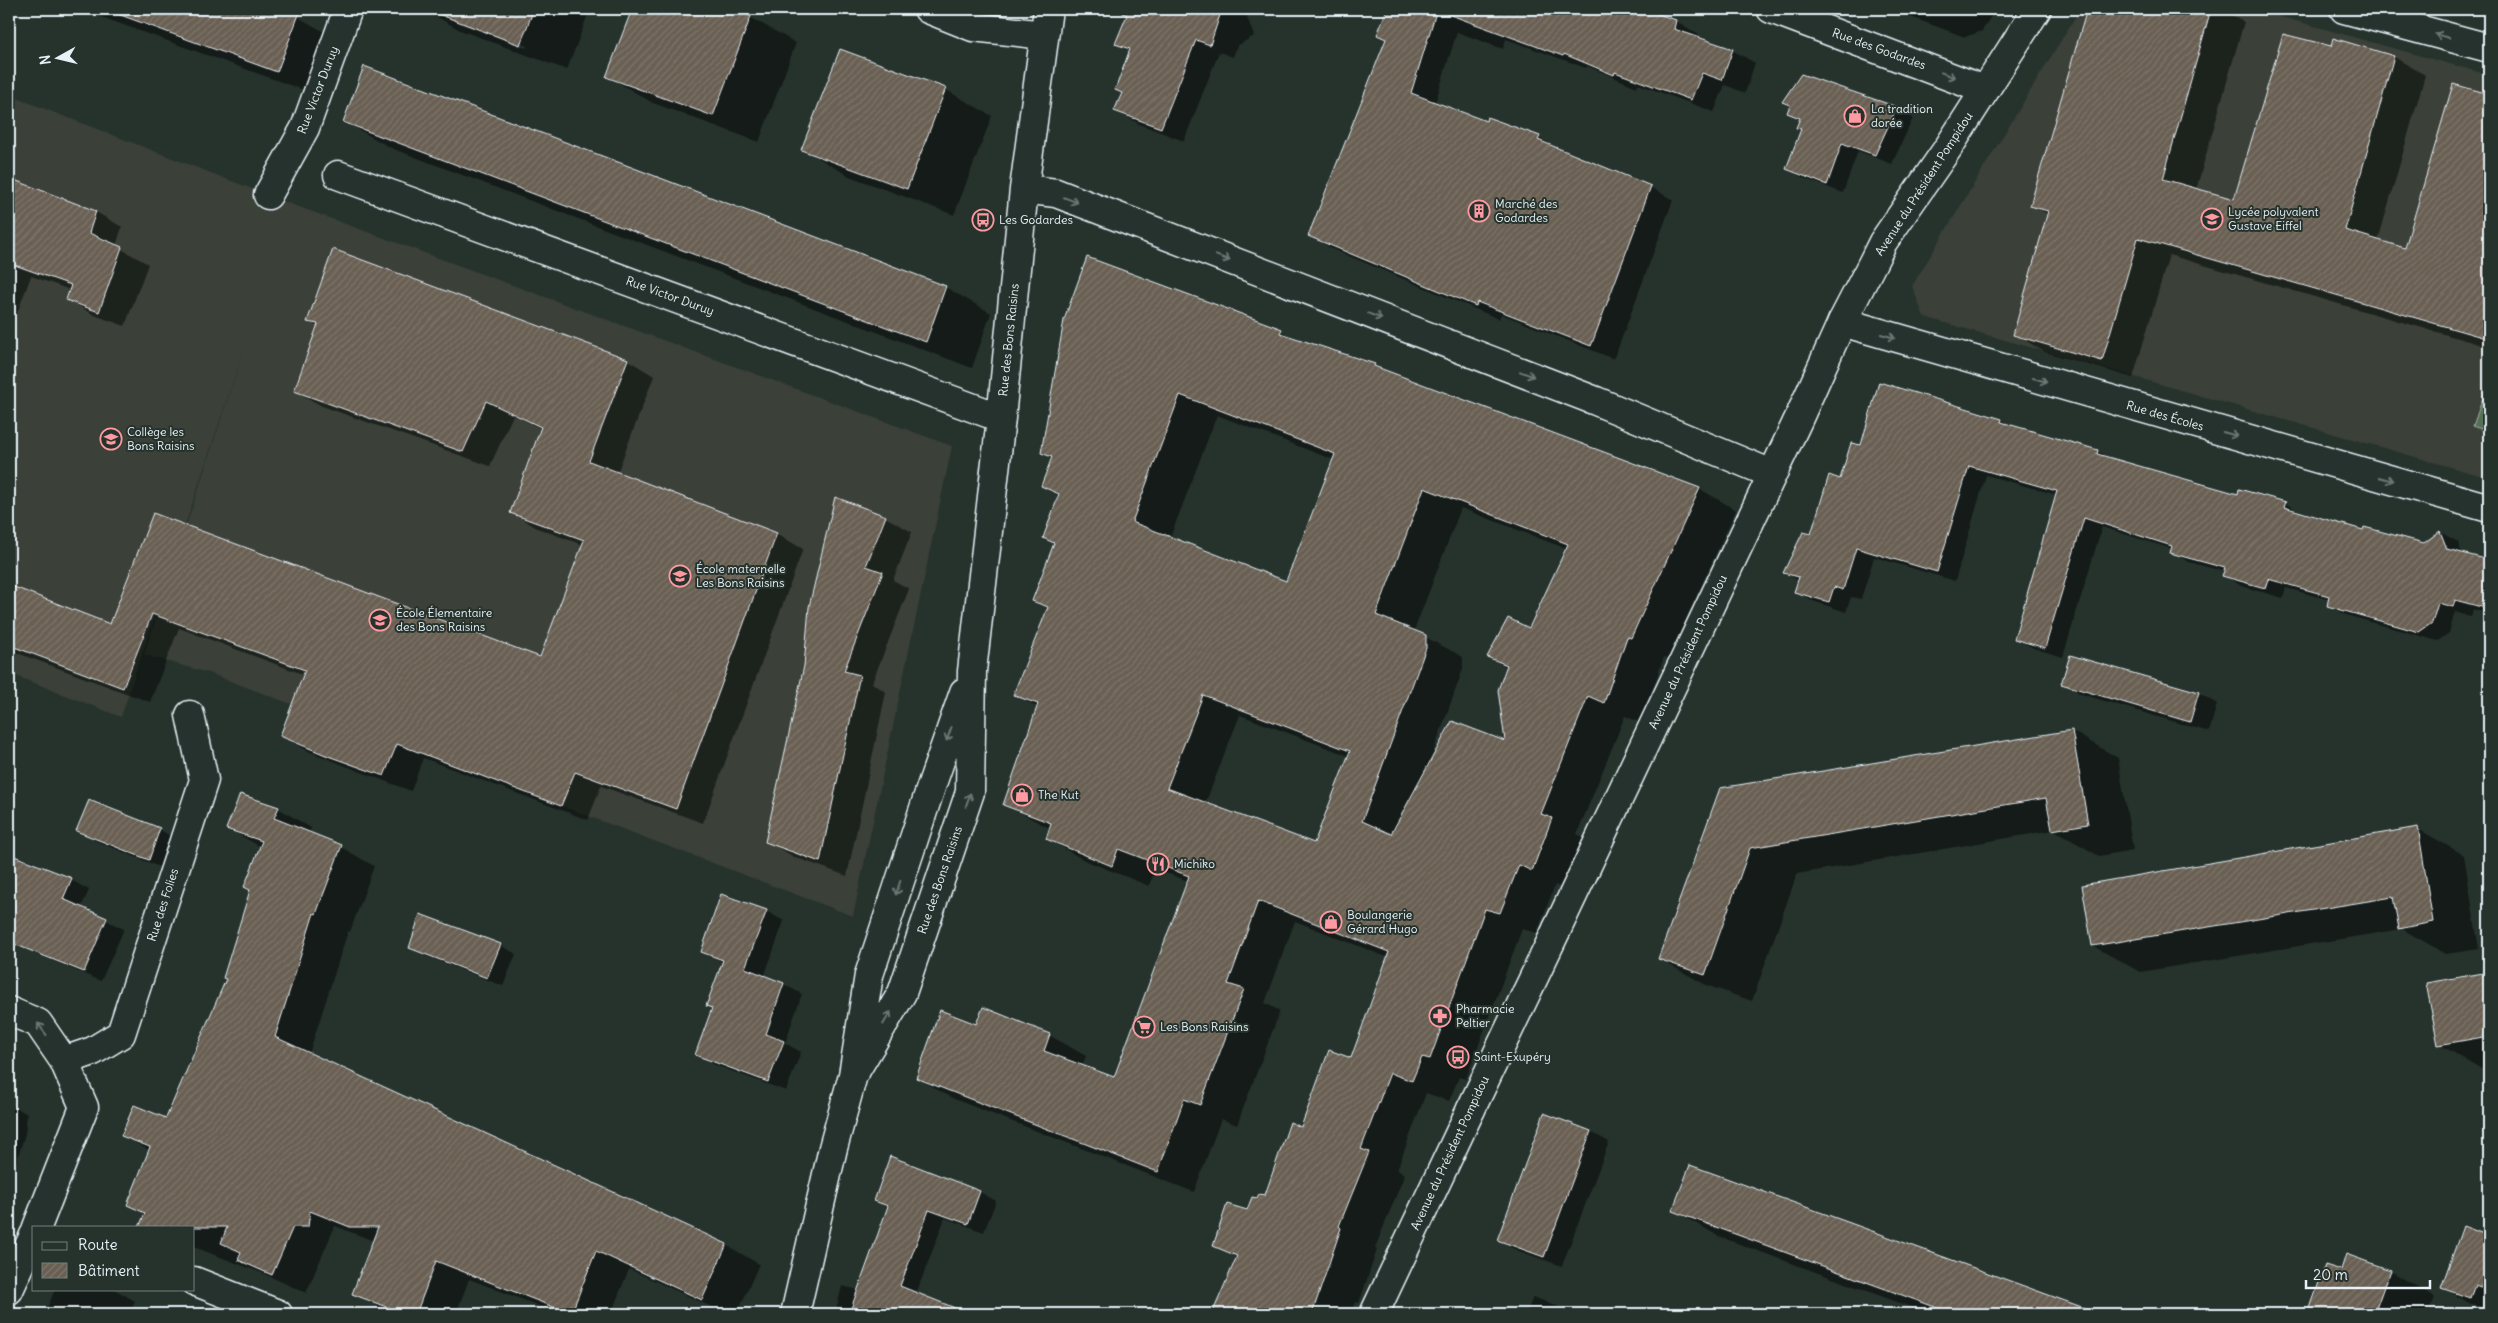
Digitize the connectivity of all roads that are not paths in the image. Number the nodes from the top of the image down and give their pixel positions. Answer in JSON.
{"nodes":[{"id":1,"x":348,"y":9,"type":"edge"},
{"id":2,"x":928,"y":9,"type":"edge"},
{"id":3,"x":1048,"y":9,"type":"edge"},
{"id":4,"x":1771,"y":9,"type":"edge"},
{"id":5,"x":2036,"y":9,"type":"edge"},
{"id":6,"x":2344,"y":9,"type":"edge"},
{"id":7,"x":1044,"y":35,"type":"junction"},
{"id":8,"x":2489,"y":48,"type":"edge"},
{"id":9,"x":1985,"y":90,"type":"junction"},
{"id":10,"x":338,"y":175,"type":"dead end"},
{"id":11,"x":1024,"y":189,"type":"junction"},
{"id":12,"x":268,"y":195,"type":"dead end"},
{"id":13,"x":1842,"y":322,"type":"junction"},
{"id":14,"x":1001,"y":418,"type":"junction"},
{"id":15,"x":1772,"y":474,"type":"junction"},
{"id":16,"x":2489,"y":508,"type":"edge"},
{"id":17,"x":972,"y":671,"type":"junction"},
{"id":18,"x":190,"y":715,"type":"dead end"},
{"id":19,"x":9,"y":1011,"type":"edge"},
{"id":20,"x":64,"y":1061,"type":"junction"},
{"id":21,"x":853,"y":1075,"type":"junction"},
{"id":22,"x":42,"y":1226,"type":"edge"},
{"id":23,"x":32,"y":1246,"type":"edge"},
{"id":24,"x":195,"y":1280,"type":"edge"},
{"id":25,"x":9,"y":1290,"type":"edge"},
{"id":26,"x":278,"y":1314,"type":"edge"},
{"id":27,"x":795,"y":1314,"type":"edge"},
{"id":28,"x":1374,"y":1314,"type":"edge"}],
"edges":[{"from":1,"to":12,"type":"street","name":"Rue Victor Duruy"},
{"from":2,"to":7,"type":"street"},
{"from":3,"to":7,"type":"street","name":"Rue des Bons Raisins"},
{"from":4,"to":9,"type":"street","name":"Rue des Godardes","one_way":true},
{"from":5,"to":9,"type":"street","name":"Avenue du Président Pompidou"},
{"from":8,"to":6,"type":"street","one_way":true},
{"from":7,"to":11,"type":"street","name":"Rue des Bons Raisins"},
{"from":9,"to":13,"type":"street","name":"Avenue du Président Pompidou"},
{"from":10,"to":14,"type":"street","name":"Rue Victor Duruy"},
{"from":11,"to":14,"type":"street","name":"Rue des Bons Raisins"},
{"from":11,"to":15,"type":"street","one_way":true},
{"from":13,"to":15,"type":"street","name":"Avenue du Président Pompidou"},
{"from":13,"to":16,"type":"street","name":"Rue des Écoles","one_way":true},
{"from":14,"to":17,"type":"street","name":"Rue des Bons Raisins"},
{"from":15,"to":28,"type":"street","name":"Avenue du Président Pompidou"},
{"from":17,"to":21,"type":"street","name":"Rue des Bons Raisins","one_way":true},
{"from":21,"to":17,"type":"street","name":"Rue des Bons Raisins","one_way":true},
{"from":18,"to":20,"type":"street","name":"Rue des Folies"},
{"from":20,"to":19,"type":"street","one_way":true},
{"from":20,"to":22,"type":"street"},
{"from":21,"to":27,"type":"street","name":"Rue des Bons Raisins"},
{"from":23,"to":25,"type":"street"},
{"from":24,"to":26,"type":"street"}]}
